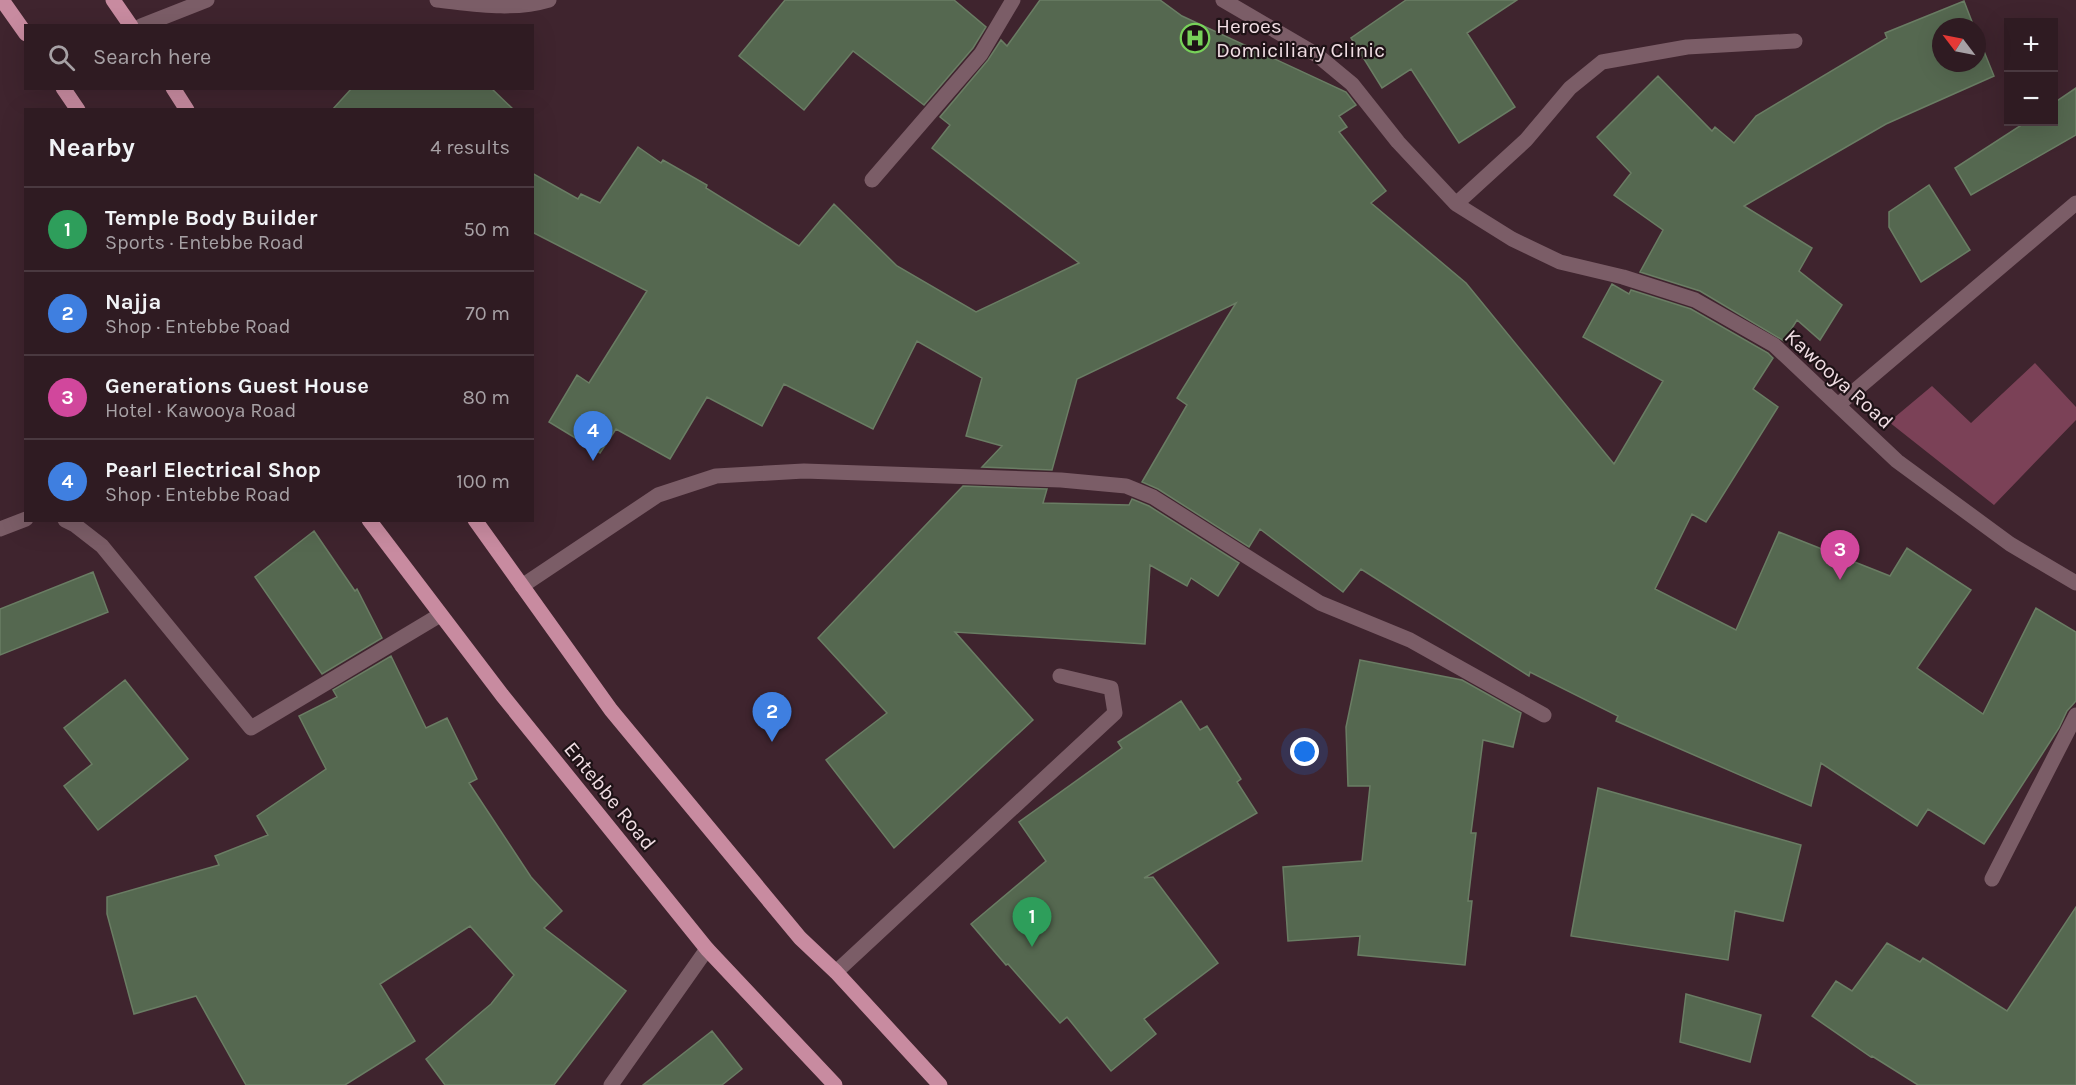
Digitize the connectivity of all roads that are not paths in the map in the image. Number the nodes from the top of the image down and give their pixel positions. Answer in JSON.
{"nodes":[{"id":1,"x":2,"y":0,"type":"edge"},
{"id":2,"x":113,"y":0,"type":"edge"},
{"id":3,"x":207,"y":0,"type":"edge"},
{"id":4,"x":437,"y":0,"type":"edge"},
{"id":5,"x":549,"y":0,"type":"edge"},
{"id":6,"x":1013,"y":0,"type":"edge"},
{"id":7,"x":1222,"y":0,"type":"edge"},
{"id":8,"x":130,"y":24,"type":"edge"},
{"id":9,"x":146,"y":24,"type":"edge"},
{"id":10,"x":24,"y":31,"type":"edge"},
{"id":11,"x":1795,"y":40,"type":"dead end"},
{"id":12,"x":64,"y":90,"type":"edge"},
{"id":13,"x":174,"y":90,"type":"edge"},
{"id":14,"x":77,"y":108,"type":"edge"},
{"id":15,"x":186,"y":108,"type":"edge"},
{"id":16,"x":872,"y":180,"type":"dead end"},
{"id":17,"x":2076,"y":202,"type":"edge"},
{"id":18,"x":1456,"y":204,"type":"junction"},
{"id":19,"x":1838,"y":405,"type":"junction"},
{"id":20,"x":24,"y":520,"type":"edge"},
{"id":21,"x":69,"y":522,"type":"edge"},
{"id":22,"x":370,"y":522,"type":"edge"},
{"id":23,"x":476,"y":522,"type":"edge"},
{"id":24,"x":0,"y":529,"type":"edge"},
{"id":25,"x":2076,"y":582,"type":"edge"},
{"id":26,"x":522,"y":586,"type":"junction"},
{"id":27,"x":440,"y":615,"type":"junction"},
{"id":28,"x":1060,"y":676,"type":"dead end"},
{"id":29,"x":1545,"y":715,"type":"dead end"},
{"id":30,"x":2076,"y":715,"type":"edge"},
{"id":31,"x":1992,"y":879,"type":"dead end"},
{"id":32,"x":707,"y":949,"type":"junction"},
{"id":33,"x":836,"y":972,"type":"junction"},
{"id":34,"x":611,"y":1085,"type":"edge"},
{"id":35,"x":835,"y":1085,"type":"edge"},
{"id":36,"x":940,"y":1085,"type":"edge"}],
"edges":[{"from":1,"to":10,"type":"main road"},
{"from":2,"to":8,"type":"main road"},
{"from":3,"to":9,"type":"street"},
{"from":4,"to":5,"type":"street"},
{"from":6,"to":16,"type":"street"},
{"from":7,"to":18,"type":"street","name":"Kawooya Road"},
{"from":11,"to":18,"type":"street"},
{"from":12,"to":14,"type":"main road"},
{"from":13,"to":15,"type":"main road"},
{"from":17,"to":19,"type":"street"},
{"from":18,"to":19,"type":"street","name":"Kawooya Road"},
{"from":19,"to":25,"type":"street","name":"Kawooya Road"},
{"from":20,"to":24,"type":"street"},
{"from":21,"to":27,"type":"street"},
{"from":22,"to":27,"type":"main road","name":"Entebbe Road"},
{"from":23,"to":26,"type":"main road"},
{"from":26,"to":29,"type":"street"},
{"from":26,"to":33,"type":"main road"},
{"from":27,"to":32,"type":"main road","name":"Entebbe Road"},
{"from":28,"to":33,"type":"street"},
{"from":30,"to":31,"type":"street"},
{"from":32,"to":34,"type":"street"},
{"from":32,"to":35,"type":"main road","name":"Entebbe Road"},
{"from":33,"to":36,"type":"main road"}]}
